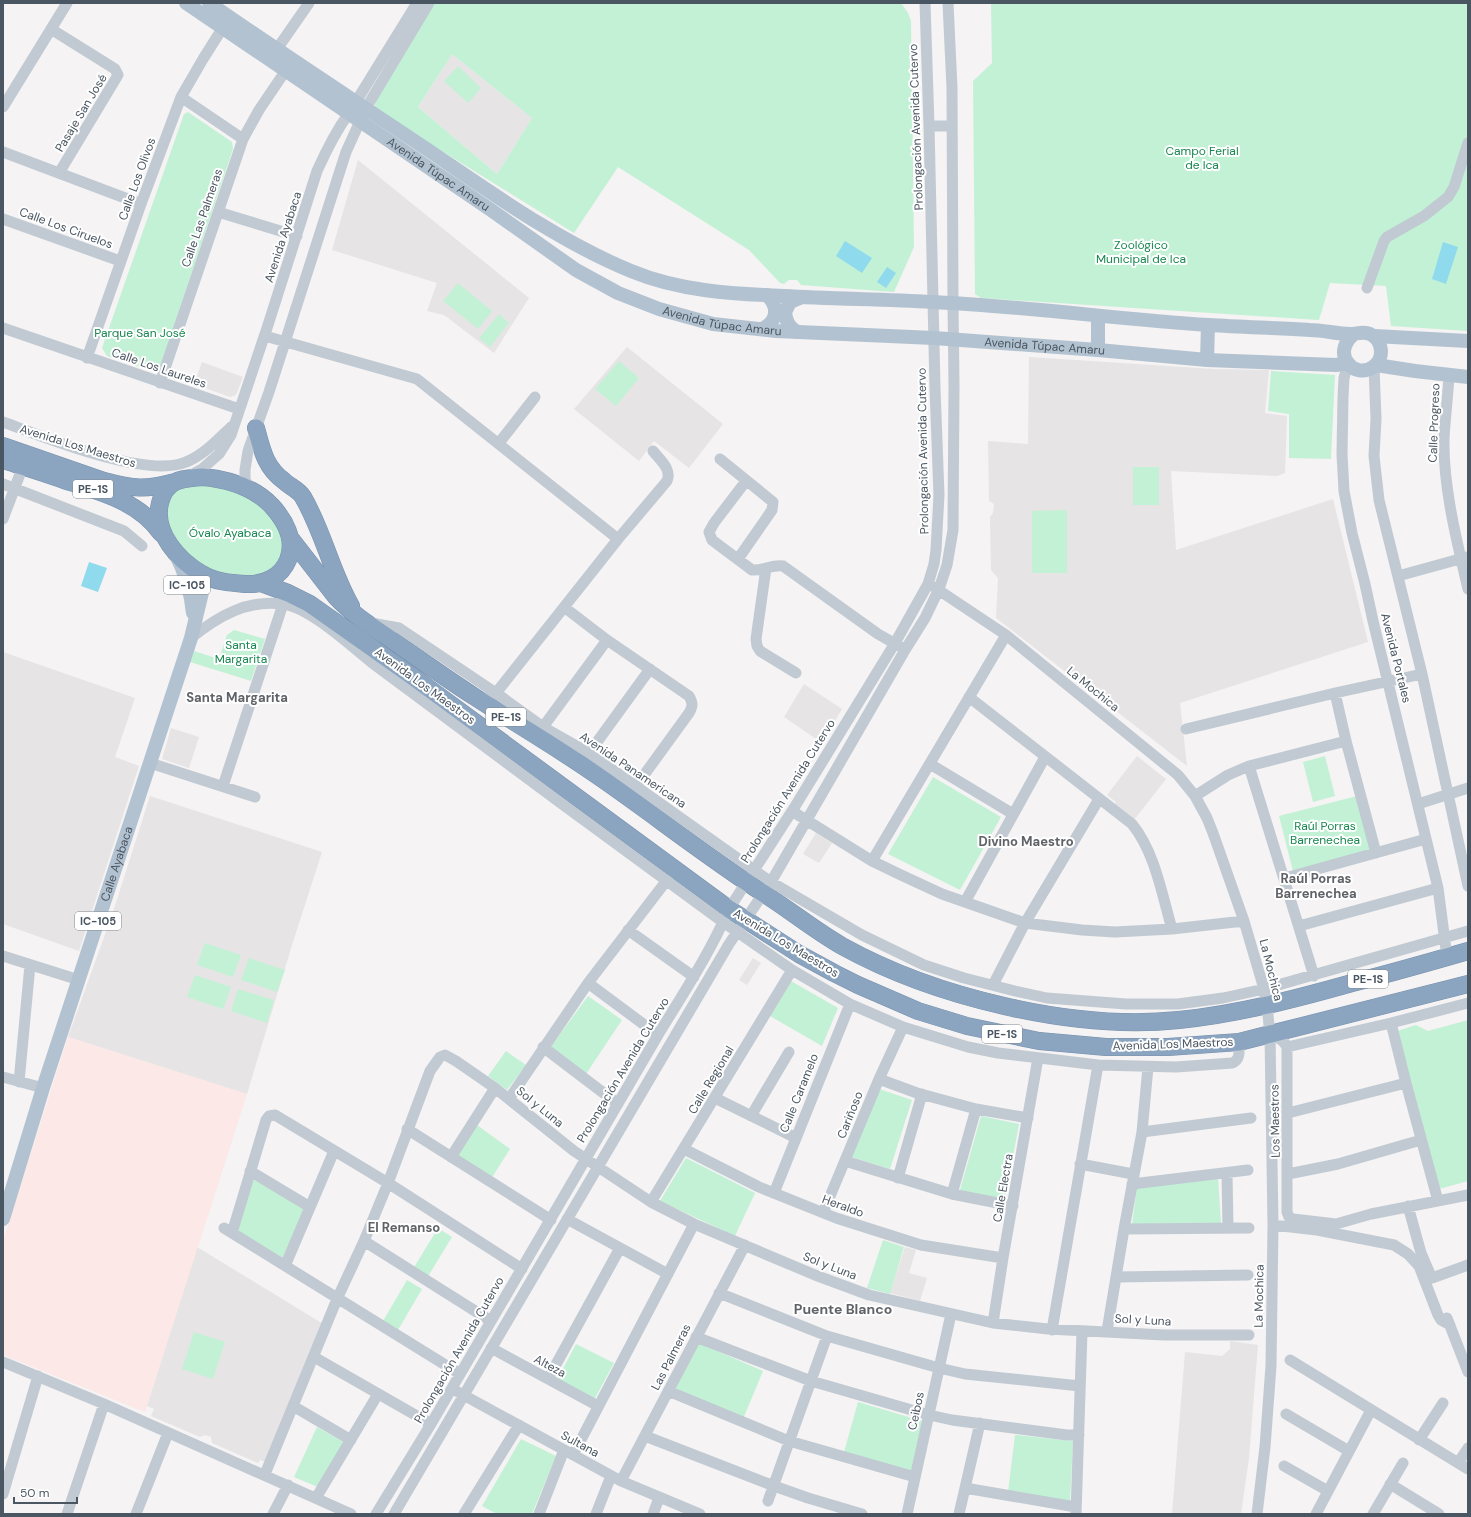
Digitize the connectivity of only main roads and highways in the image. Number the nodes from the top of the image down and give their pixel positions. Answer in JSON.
{"nodes":[{"id":1,"x":186,"y":3,"type":"edge"},
{"id":2,"x":209,"y":3,"type":"edge"},
{"id":3,"x":227,"y":22,"type":"junction"},
{"id":4,"x":358,"y":111,"type":"junction"},
{"id":5,"x":498,"y":198,"type":"junction"},
{"id":6,"x":491,"y":210,"type":"junction"},
{"id":7,"x":767,"y":295,"type":"junction"},
{"id":8,"x":802,"y":297,"type":"junction"},
{"id":9,"x":1098,"y":316,"type":"junction"},
{"id":10,"x":1208,"y":325,"type":"junction"},
{"id":11,"x":762,"y":329,"type":"junction"},
{"id":12,"x":797,"y":332,"type":"junction"},
{"id":13,"x":1353,"y":335,"type":"junction"},
{"id":14,"x":1374,"y":336,"type":"junction"},
{"id":15,"x":1468,"y":341,"type":"edge"},
{"id":16,"x":1098,"y":350,"type":"junction"},
{"id":17,"x":1207,"y":360,"type":"junction"},
{"id":18,"x":1348,"y":363,"type":"junction"},
{"id":19,"x":1375,"y":366,"type":"junction"},
{"id":20,"x":1468,"y":377,"type":"edge"},
{"id":21,"x":256,"y":428,"type":"road end"},
{"id":22,"x":3,"y":446,"type":"edge"},
{"id":23,"x":3,"y":460,"type":"edge"},
{"id":24,"x":180,"y":480,"type":"junction"},
{"id":25,"x":291,"y":539,"type":"junction"},
{"id":26,"x":170,"y":545,"type":"junction"},
{"id":27,"x":206,"y":576,"type":"junction"},
{"id":28,"x":261,"y":583,"type":"junction"},
{"id":29,"x":366,"y":622,"type":"junction"},
{"id":30,"x":193,"y":624,"type":"junction"},
{"id":31,"x":519,"y":771,"type":"road end"},
{"id":32,"x":544,"y":773,"type":"junction"},
{"id":33,"x":1468,"y":951,"type":"edge"},
{"id":34,"x":1468,"y":984,"type":"edge"},
{"id":35,"x":3,"y":1219,"type":"edge"}],
"edges":[{"from":1,"to":3,"type":"main road","name":"Avenida Túpac Amaru"},
{"from":2,"to":3,"type":"main road","name":"Avenida Túpac Amaru"},
{"from":3,"to":4,"type":"main road","name":"Avenida Túpac Amaru"},
{"from":3,"to":4,"type":"main road","name":"Avenida Túpac Amaru"},
{"from":4,"to":5,"type":"main road","name":"Avenida Túpac Amaru"},
{"from":4,"to":6,"type":"main road","name":"Avenida Túpac Amaru"},
{"from":5,"to":6,"type":"main road"},
{"from":5,"to":7,"type":"main road","name":"Avenida Túpac Amaru"},
{"from":6,"to":11,"type":"main road","name":"Avenida Túpac Amaru"},
{"from":7,"to":8,"type":"main road","name":"Avenida Túpac Amaru"},
{"from":7,"to":11,"type":"main road"},
{"from":8,"to":9,"type":"main road","name":"Avenida Túpac Amaru"},
{"from":8,"to":12,"type":"main road"},
{"from":9,"to":10,"type":"main road","name":"Avenida Túpac Amaru"},
{"from":9,"to":16,"type":"main road"},
{"from":10,"to":13,"type":"main road","name":"Avenida Túpac Amaru"},
{"from":10,"to":17,"type":"main road"},
{"from":11,"to":12,"type":"main road","name":"Avenida Túpac Amaru"},
{"from":12,"to":16,"type":"main road","name":"Avenida Túpac Amaru"},
{"from":13,"to":14,"type":"main road"},
{"from":13,"to":18,"type":"main road"},
{"from":14,"to":15,"type":"main road"},
{"from":14,"to":19,"type":"main road"},
{"from":16,"to":17,"type":"main road","name":"Avenida Túpac Amaru"},
{"from":17,"to":18,"type":"main road","name":"Avenida Túpac Amaru"},
{"from":18,"to":19,"type":"main road"},
{"from":19,"to":20,"type":"main road"},
{"from":21,"to":29,"type":"highway"},
{"from":22,"to":24,"type":"highway","name":"Avenida Los Maestros","number":"PE-1S"},
{"from":23,"to":26,"type":"highway","number":"PE-1S"},
{"from":24,"to":25,"type":"highway","number":"PE-1S"},
{"from":24,"to":26,"type":"highway","number":"PE-1S"},
{"from":25,"to":28,"type":"highway","number":"PE-1S"},
{"from":25,"to":29,"type":"highway","name":"Avenida Los Maestros","number":"PE-1S"},
{"from":26,"to":27,"type":"highway","number":"PE-1S"},
{"from":26,"to":30,"type":"main road","name":"Calle Ayabaca","number":"IC-105"},
{"from":27,"to":28,"type":"highway","number":"PE-1S"},
{"from":27,"to":30,"type":"main road","name":"Calle Ayabaca","number":"IC-105"},
{"from":28,"to":32,"type":"highway","name":"Avenida Los Maestros","number":"PE-1S"},
{"from":29,"to":33,"type":"highway","name":"Avenida Los Maestros","number":"PE-1S"},
{"from":30,"to":35,"type":"main road","name":"Calle Ayabaca","number":"IC-105"},
{"from":31,"to":32,"type":"highway"},
{"from":32,"to":34,"type":"highway","name":"Avenida Los Maestros","number":"PE-1S"}]}
